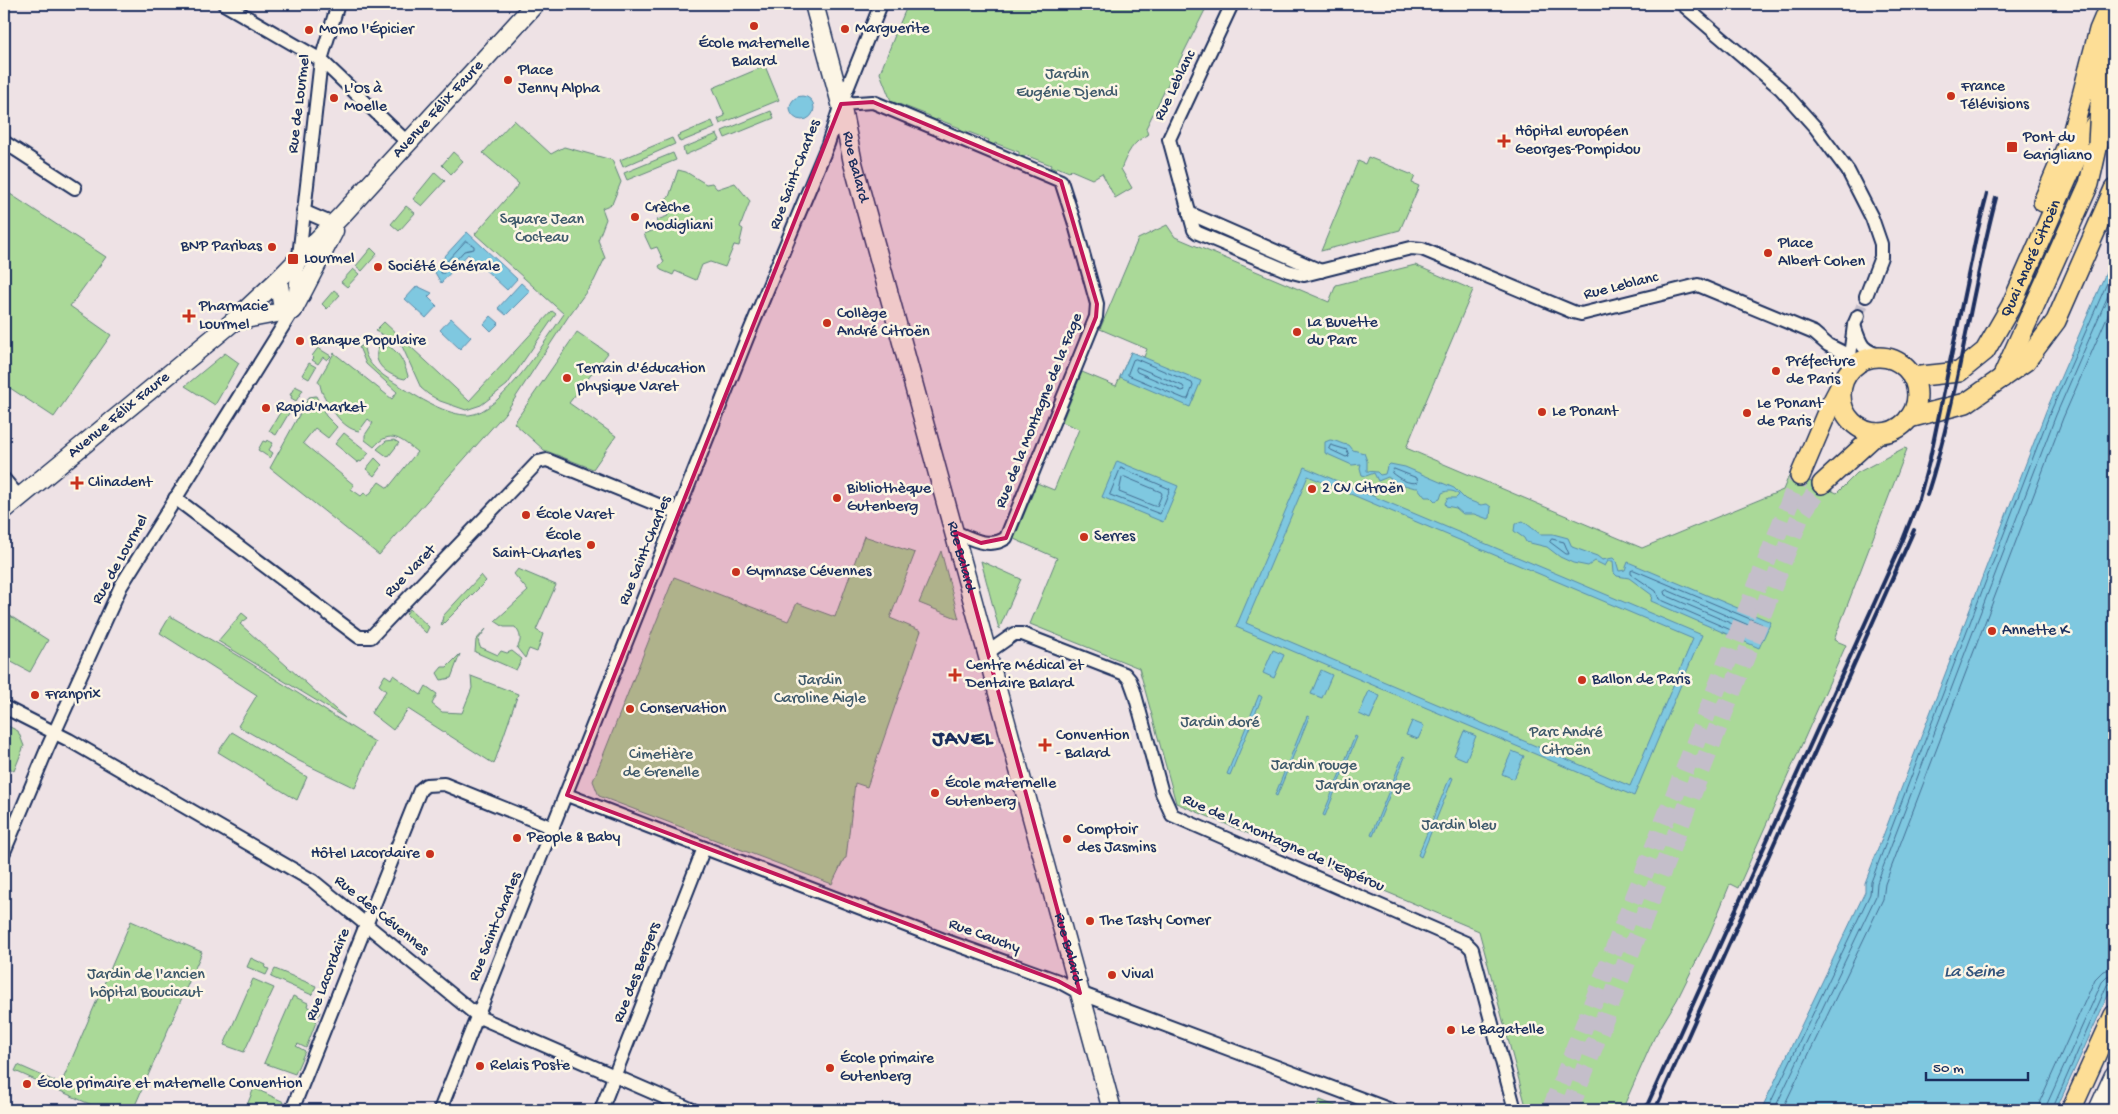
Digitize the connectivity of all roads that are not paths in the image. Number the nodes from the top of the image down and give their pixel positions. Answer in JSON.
{"nodes":[{"id":1,"x":224,"y":4,"type":"edge"},
{"id":2,"x":338,"y":4,"type":"edge"},
{"id":3,"x":535,"y":4,"type":"edge"},
{"id":4,"x":814,"y":4,"type":"edge"},
{"id":5,"x":881,"y":4,"type":"edge"},
{"id":6,"x":1232,"y":4,"type":"edge"},
{"id":7,"x":1682,"y":4,"type":"edge"},
{"id":8,"x":2110,"y":4,"type":"edge"},
{"id":9,"x":2114,"y":36,"type":"edge"},
{"id":10,"x":321,"y":60,"type":"junction"},
{"id":11,"x":2107,"y":100,"type":"edge"},
{"id":12,"x":840,"y":104,"type":"junction"},
{"id":13,"x":4,"y":142,"type":"edge"},
{"id":14,"x":408,"y":142,"type":"junction"},
{"id":15,"x":75,"y":188,"type":"dead end"},
{"id":16,"x":2114,"y":188,"type":"edge"},
{"id":17,"x":303,"y":211,"type":"junction"},
{"id":18,"x":337,"y":219,"type":"junction"},
{"id":19,"x":298,"y":259,"type":"junction"},
{"id":20,"x":278,"y":280,"type":"junction"},
{"id":21,"x":1866,"y":296,"type":"tunnel mouth"},
{"id":22,"x":293,"y":310,"type":"junction"},
{"id":23,"x":234,"y":321,"type":"junction"},
{"id":24,"x":1992,"y":342,"type":"junction"},
{"id":25,"x":1884,"y":358,"type":"junction"},
{"id":26,"x":1847,"y":370,"type":"junction"},
{"id":27,"x":1912,"y":377,"type":"junction"},
{"id":28,"x":2001,"y":379,"type":"junction"},
{"id":29,"x":1909,"y":418,"type":"junction"},
{"id":30,"x":1878,"y":433,"type":"junction"},
{"id":31,"x":1800,"y":476,"type":"tunnel mouth"},
{"id":32,"x":4,"y":478,"type":"edge"},
{"id":33,"x":1822,"y":484,"type":"tunnel mouth"},
{"id":34,"x":20,"y":497,"type":"junction"},
{"id":35,"x":175,"y":498,"type":"junction"},
{"id":36,"x":4,"y":510,"type":"edge"},
{"id":37,"x":678,"y":514,"type":"junction"},
{"id":38,"x":955,"y":532,"type":"junction"},
{"id":39,"x":988,"y":653,"type":"junction"},
{"id":40,"x":4,"y":707,"type":"edge"},
{"id":41,"x":56,"y":732,"type":"junction"},
{"id":42,"x":566,"y":794,"type":"junction"},
{"id":43,"x":553,"y":828,"type":"junction"},
{"id":44,"x":8,"y":831,"type":"edge"},
{"id":45,"x":704,"y":848,"type":"junction"},
{"id":46,"x":4,"y":852,"type":"edge"},
{"id":47,"x":366,"y":925,"type":"junction"},
{"id":48,"x":1080,"y":993,"type":"junction"},
{"id":49,"x":2114,"y":1015,"type":"edge"},
{"id":50,"x":478,"y":1016,"type":"junction"},
{"id":51,"x":2114,"y":1075,"type":"edge"},
{"id":52,"x":616,"y":1076,"type":"junction"},
{"id":53,"x":292,"y":1110,"type":"edge"},
{"id":54,"x":440,"y":1110,"type":"edge"},
{"id":55,"x":601,"y":1110,"type":"edge"},
{"id":56,"x":693,"y":1110,"type":"edge"},
{"id":57,"x":1112,"y":1110,"type":"edge"},
{"id":58,"x":1391,"y":1110,"type":"edge"},
{"id":59,"x":1515,"y":1110,"type":"edge"},
{"id":60,"x":2071,"y":1110,"type":"edge"},
{"id":61,"x":2098,"y":1110,"type":"edge"}],
"edges":[{"from":1,"to":10,"type":"street"},
{"from":2,"to":10,"type":"street","name":"Rue de Lourmel"},
{"from":3,"to":14,"type":"street","name":"Avenue Félix Faure"},
{"from":4,"to":12,"type":"street","name":"Rue Balard"},
{"from":5,"to":12,"type":"street","name":"Rue Saint-Charles"},
{"from":6,"to":26,"type":"street","name":"Rue Leblanc"},
{"from":7,"to":21,"type":"street"},
{"from":8,"to":24,"type":"main road"},
{"from":9,"to":11,"type":"main road"},
{"from":10,"to":14,"type":"street"},
{"from":10,"to":17,"type":"street","name":"Rue de Lourmel"},
{"from":11,"to":24,"type":"main road","name":"Quai André Citroën"},
{"from":11,"to":28,"type":"main road","bridge":true},
{"from":12,"to":37,"type":"street","name":"Rue Saint-Charles"},
{"from":12,"to":38,"type":"street","name":"Rue Balard"},
{"from":12,"to":38,"type":"street","name":"Rue de la Montagne de la Fage"},
{"from":13,"to":15,"type":"street"},
{"from":14,"to":18,"type":"street","name":"Avenue Félix Faure"},
{"from":16,"to":28,"type":"main road"},
{"from":17,"to":18,"type":"street"},
{"from":17,"to":19,"type":"street","name":"Rue de Lourmel"},
{"from":18,"to":19,"type":"street","name":"Avenue Félix Faure"},
{"from":18,"to":22,"type":"street","name":"Avenue Félix Faure"},
{"from":19,"to":20,"type":"street","name":"Avenue Félix Faure"},
{"from":19,"to":22,"type":"street","name":"Rue de Lourmel"},
{"from":20,"to":22,"type":"street"},
{"from":20,"to":23,"type":"street","name":"Avenue Félix Faure"},
{"from":22,"to":23,"type":"street","name":"Avenue Félix Faure"},
{"from":22,"to":35,"type":"street","name":"Rue de Lourmel"},
{"from":23,"to":34,"type":"street","name":"Avenue Félix Faure"},
{"from":24,"to":27,"type":"main road","name":"Quai André Citroën"},
{"from":25,"to":26,"type":"main road"},
{"from":25,"to":26,"type":"street"},
{"from":25,"to":27,"type":"main road"},
{"from":26,"to":30,"type":"main road"},
{"from":26,"to":31,"type":"main road"},
{"from":27,"to":29,"type":"main road"},
{"from":28,"to":29,"type":"main road"},
{"from":29,"to":30,"type":"main road"},
{"from":30,"to":33,"type":"main road"},
{"from":32,"to":34,"type":"street"},
{"from":34,"to":36,"type":"street","name":"Avenue Félix Faure"},
{"from":35,"to":37,"type":"street","name":"Rue Varet"},
{"from":35,"to":41,"type":"street","name":"Rue de Lourmel"},
{"from":37,"to":42,"type":"street","name":"Rue Saint-Charles"},
{"from":38,"to":39,"type":"street","name":"Rue Balard"},
{"from":39,"to":48,"type":"street","name":"Rue Balard"},
{"from":39,"to":59,"type":"street","name":"Rue de la Montagne de l'Espérou"},
{"from":40,"to":41,"type":"street","name":"Rue des Cévennes"},
{"from":41,"to":44,"type":"street","name":"Rue de Lourmel"},
{"from":41,"to":47,"type":"street","name":"Rue des Cévennes"},
{"from":42,"to":43,"type":"street","name":"Rue Saint-Charles"},
{"from":42,"to":45,"type":"street","name":"Rue Cauchy"},
{"from":43,"to":47,"type":"street","name":"Rue Lacordaire"},
{"from":43,"to":50,"type":"street","name":"Rue Saint-Charles"},
{"from":44,"to":46,"type":"street","name":"Rue de Lourmel"},
{"from":45,"to":48,"type":"street","name":"Rue Cauchy"},
{"from":45,"to":52,"type":"street","name":"Rue des Bergers"},
{"from":47,"to":50,"type":"street","name":"Rue des Cévennes"},
{"from":47,"to":53,"type":"street","name":"Rue Lacordaire"},
{"from":48,"to":57,"type":"street","name":"Rue Balard"},
{"from":48,"to":58,"type":"street","name":"Rue Cauchy"},
{"from":49,"to":60,"type":"main road"},
{"from":50,"to":52,"type":"street","name":"Rue des Cévennes"},
{"from":50,"to":54,"type":"street","name":"Rue Saint-Charles"},
{"from":51,"to":61,"type":"street"},
{"from":52,"to":55,"type":"street","name":"Rue des Bergers"},
{"from":52,"to":56,"type":"street","name":"Rue des Cévennes"}]}
